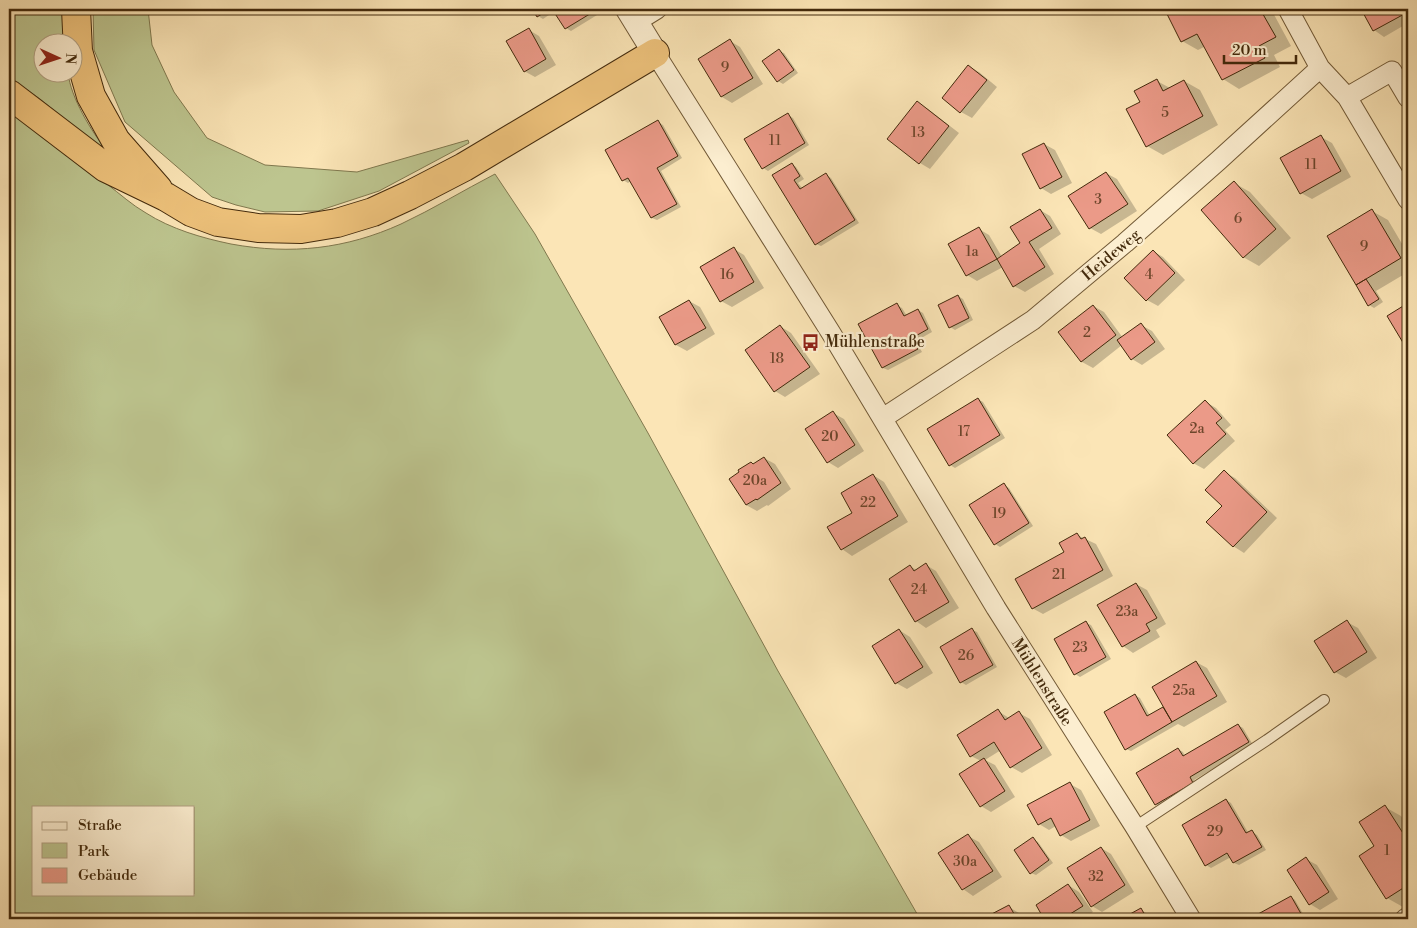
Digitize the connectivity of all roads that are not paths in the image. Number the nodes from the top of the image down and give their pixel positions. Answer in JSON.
{"nodes":[{"id":1,"x":76,"y":9,"type":"edge"},
{"id":2,"x":657,"y":9,"type":"edge"},
{"id":3,"x":1288,"y":9,"type":"edge"},
{"id":4,"x":632,"y":16,"type":"edge"},
{"id":5,"x":655,"y":53,"type":"junction"},
{"id":6,"x":1320,"y":68,"type":"junction"},
{"id":7,"x":9,"y":94,"type":"edge"},
{"id":8,"x":1347,"y":97,"type":"junction"},
{"id":9,"x":1408,"y":98,"type":"edge"},
{"id":10,"x":166,"y":197,"type":"junction"},
{"id":11,"x":1408,"y":200,"type":"edge"},
{"id":12,"x":883,"y":418,"type":"junction"},
{"id":13,"x":1324,"y":700,"type":"dead end"},
{"id":14,"x":1134,"y":827,"type":"junction"},
{"id":15,"x":1191,"y":919,"type":"edge"}],
"edges":[{"from":1,"to":10,"type":"highway"},
{"from":2,"to":4,"type":"street"},
{"from":3,"to":6,"type":"street"},
{"from":4,"to":5,"type":"street","name":"Mühlenstraße"},
{"from":5,"to":10,"type":"highway"},
{"from":5,"to":12,"type":"street","name":"Mühlenstraße"},
{"from":6,"to":8,"type":"street"},
{"from":6,"to":12,"type":"street","name":"Heideweg"},
{"from":7,"to":10,"type":"highway"},
{"from":8,"to":9,"type":"street"},
{"from":8,"to":11,"type":"street"},
{"from":12,"to":14,"type":"street","name":"Mühlenstraße"},
{"from":13,"to":14,"type":"lane"},
{"from":14,"to":15,"type":"street","name":"Mühlenstraße"}]}
